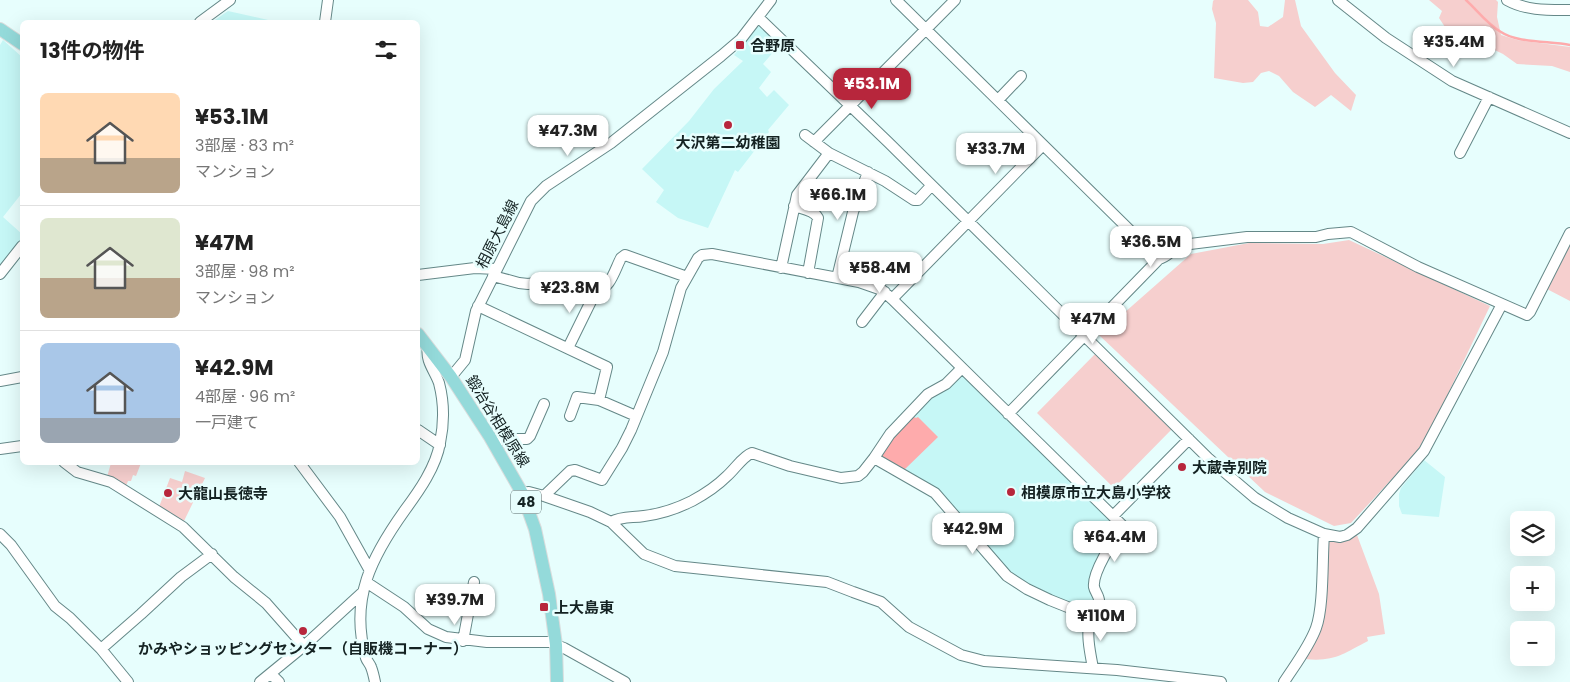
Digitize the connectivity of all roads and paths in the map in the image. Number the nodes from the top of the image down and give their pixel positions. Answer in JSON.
{"nodes":[{"id":1,"x":230,"y":0,"type":"edge"},
{"id":2,"x":328,"y":0,"type":"edge"},
{"id":3,"x":772,"y":0,"type":"edge"},
{"id":4,"x":896,"y":0,"type":"edge"},
{"id":5,"x":955,"y":0,"type":"edge"},
{"id":6,"x":1338,"y":0,"type":"edge"},
{"id":7,"x":1514,"y":2,"type":"edge"},
{"id":8,"x":1570,"y":10,"type":"edge"},
{"id":9,"x":758,"y":17,"type":"junction"},
{"id":10,"x":203,"y":20,"type":"edge"},
{"id":11,"x":325,"y":20,"type":"edge"},
{"id":12,"x":0,"y":29,"type":"edge"},
{"id":13,"x":926,"y":30,"type":"junction"},
{"id":14,"x":20,"y":43,"type":"edge"},
{"id":15,"x":1021,"y":76,"type":"dead end"},
{"id":16,"x":1489,"y":97,"type":"junction"},
{"id":17,"x":998,"y":100,"type":"junction"},
{"id":18,"x":850,"y":107,"type":"junction"},
{"id":19,"x":1570,"y":133,"type":"edge"},
{"id":20,"x":805,"y":136,"type":"dead end"},
{"id":21,"x":814,"y":142,"type":"junction"},
{"id":22,"x":1043,"y":145,"type":"junction"},
{"id":23,"x":829,"y":153,"type":"junction"},
{"id":24,"x":1460,"y":153,"type":"dead end"},
{"id":25,"x":868,"y":172,"type":"junction"},
{"id":26,"x":931,"y":186,"type":"junction"},
{"id":27,"x":794,"y":206,"type":"junction"},
{"id":28,"x":968,"y":222,"type":"junction"},
{"id":29,"x":1570,"y":233,"type":"edge"},
{"id":30,"x":20,"y":249,"type":"edge"},
{"id":31,"x":1159,"y":258,"type":"junction"},
{"id":32,"x":781,"y":268,"type":"junction"},
{"id":33,"x":494,"y":273,"type":"junction"},
{"id":34,"x":808,"y":273,"type":"junction"},
{"id":35,"x":0,"y":274,"type":"edge"},
{"id":36,"x":420,"y":275,"type":"edge"},
{"id":37,"x":687,"y":277,"type":"junction"},
{"id":38,"x":837,"y":278,"type":"junction"},
{"id":39,"x":596,"y":291,"type":"junction"},
{"id":40,"x":889,"y":296,"type":"junction"},
{"id":41,"x":1502,"y":304,"type":"junction"},
{"id":42,"x":478,"y":306,"type":"junction"},
{"id":43,"x":862,"y":322,"type":"dead end"},
{"id":44,"x":1084,"y":336,"type":"junction"},
{"id":45,"x":420,"y":337,"type":"edge"},
{"id":46,"x":428,"y":347,"type":"junction"},
{"id":47,"x":568,"y":348,"type":"junction"},
{"id":48,"x":962,"y":368,"type":"junction"},
{"id":49,"x":20,"y":377,"type":"edge"},
{"id":50,"x":451,"y":377,"type":"junction"},
{"id":51,"x":0,"y":381,"type":"edge"},
{"id":52,"x":598,"y":400,"type":"junction"},
{"id":53,"x":544,"y":404,"type":"dead end"},
{"id":54,"x":1008,"y":414,"type":"junction"},
{"id":55,"x":570,"y":416,"type":"dead end"},
{"id":56,"x":636,"y":416,"type":"junction"},
{"id":57,"x":420,"y":431,"type":"edge"},
{"id":58,"x":1189,"y":439,"type":"junction"},
{"id":59,"x":494,"y":443,"type":"junction"},
{"id":60,"x":440,"y":445,"type":"junction"},
{"id":61,"x":20,"y":446,"type":"edge"},
{"id":62,"x":0,"y":449,"type":"edge"},
{"id":63,"x":874,"y":458,"type":"junction"},
{"id":64,"x":68,"y":465,"type":"edge"},
{"id":65,"x":301,"y":465,"type":"edge"},
{"id":66,"x":522,"y":493,"type":"junction"},
{"id":67,"x":544,"y":496,"type":"junction"},
{"id":68,"x":1113,"y":516,"type":"junction"},
{"id":69,"x":610,"y":522,"type":"junction"},
{"id":70,"x":0,"y":534,"type":"edge"},
{"id":71,"x":1324,"y":534,"type":"junction"},
{"id":72,"x":212,"y":554,"type":"junction"},
{"id":73,"x":369,"y":569,"type":"junction"},
{"id":74,"x":474,"y":582,"type":"dead end"},
{"id":75,"x":365,"y":587,"type":"junction"},
{"id":76,"x":1090,"y":616,"type":"junction"},
{"id":77,"x":463,"y":640,"type":"junction"},
{"id":78,"x":556,"y":644,"type":"junction"},
{"id":79,"x":304,"y":646,"type":"junction"},
{"id":80,"x":101,"y":649,"type":"junction"},
{"id":81,"x":1093,"y":668,"type":"junction"},
{"id":82,"x":1117,"y":670,"type":"junction"},
{"id":83,"x":271,"y":674,"type":"junction"},
{"id":84,"x":128,"y":682,"type":"edge"},
{"id":85,"x":260,"y":682,"type":"edge"},
{"id":86,"x":279,"y":682,"type":"edge"},
{"id":87,"x":375,"y":682,"type":"edge"},
{"id":88,"x":557,"y":682,"type":"edge"},
{"id":89,"x":626,"y":682,"type":"edge"},
{"id":90,"x":1116,"y":682,"type":"edge"},
{"id":91,"x":1221,"y":682,"type":"edge"},
{"id":92,"x":1284,"y":682,"type":"edge"}],
"edges":[{"from":1,"to":10,"type":"street"},
{"from":2,"to":11,"type":"street"},
{"from":3,"to":9,"type":"street","name":"相原大島線"},
{"from":4,"to":13,"type":"street"},
{"from":5,"to":13,"type":"street"},
{"from":6,"to":16,"type":"street"},
{"from":7,"to":8,"type":"street"},
{"from":9,"to":18,"type":"street"},
{"from":9,"to":33,"type":"street","name":"相原大島線"},
{"from":12,"to":14,"type":"main road"},
{"from":13,"to":17,"type":"street"},
{"from":13,"to":18,"type":"street"},
{"from":15,"to":17,"type":"street"},
{"from":16,"to":19,"type":"street"},
{"from":16,"to":24,"type":"street"},
{"from":17,"to":22,"type":"street"},
{"from":18,"to":21,"type":"street"},
{"from":18,"to":26,"type":"street"},
{"from":20,"to":21,"type":"street"},
{"from":21,"to":23,"type":"street"},
{"from":22,"to":28,"type":"street"},
{"from":22,"to":31,"type":"street"},
{"from":23,"to":25,"type":"street"},
{"from":23,"to":27,"type":"street"},
{"from":25,"to":26,"type":"street"},
{"from":25,"to":38,"type":"street"},
{"from":26,"to":28,"type":"street"},
{"from":27,"to":32,"type":"street"},
{"from":27,"to":34,"type":"street"},
{"from":28,"to":40,"type":"street"},
{"from":28,"to":44,"type":"street"},
{"from":29,"to":41,"type":"street"},
{"from":30,"to":35,"type":"street"},
{"from":31,"to":41,"type":"street"},
{"from":31,"to":44,"type":"street"},
{"from":32,"to":34,"type":"street"},
{"from":32,"to":37,"type":"street"},
{"from":33,"to":36,"type":"street"},
{"from":33,"to":39,"type":"street"},
{"from":33,"to":42,"type":"street","name":"相原大島線"},
{"from":34,"to":38,"type":"street"},
{"from":37,"to":39,"type":"street"},
{"from":37,"to":56,"type":"street"},
{"from":38,"to":40,"type":"street"},
{"from":39,"to":47,"type":"street"},
{"from":40,"to":43,"type":"street"},
{"from":40,"to":48,"type":"street"},
{"from":41,"to":71,"type":"street"},
{"from":42,"to":47,"type":"street"},
{"from":42,"to":50,"type":"street","name":"相原大島線"},
{"from":44,"to":54,"type":"street"},
{"from":44,"to":58,"type":"street"},
{"from":45,"to":46,"type":"main road","name":"鍛冶谷相模原線","number":"48"},
{"from":46,"to":50,"type":"main road","name":"鍛冶谷相模原線","number":"48"},
{"from":46,"to":60,"type":"street"},
{"from":47,"to":52,"type":"street"},
{"from":48,"to":54,"type":"street"},
{"from":48,"to":63,"type":"street"},
{"from":49,"to":51,"type":"street"},
{"from":50,"to":59,"type":"main road","name":"鍛冶谷相模原線","number":"48"},
{"from":52,"to":55,"type":"street"},
{"from":52,"to":56,"type":"street"},
{"from":53,"to":59,"type":"street"},
{"from":54,"to":68,"type":"street"},
{"from":56,"to":67,"type":"street"},
{"from":57,"to":60,"type":"street"},
{"from":58,"to":68,"type":"street"},
{"from":58,"to":71,"type":"street"},
{"from":59,"to":66,"type":"main road","name":"鍛冶谷相模原線","number":"48"},
{"from":60,"to":73,"type":"street"},
{"from":61,"to":62,"type":"street"},
{"from":63,"to":69,"type":"street"},
{"from":63,"to":76,"type":"street"},
{"from":64,"to":72,"type":"street"},
{"from":65,"to":73,"type":"street"},
{"from":66,"to":67,"type":"street"},
{"from":66,"to":78,"type":"main road","name":"鍛冶谷相模原線","number":"48"},
{"from":67,"to":69,"type":"street"},
{"from":68,"to":76,"type":"street"},
{"from":69,"to":81,"type":"street"},
{"from":70,"to":80,"type":"street"},
{"from":71,"to":92,"type":"street"},
{"from":72,"to":79,"type":"street"},
{"from":72,"to":80,"type":"street"},
{"from":73,"to":75,"type":"street"},
{"from":74,"to":77,"type":"street"},
{"from":75,"to":77,"type":"street"},
{"from":75,"to":79,"type":"street"},
{"from":75,"to":87,"type":"street"},
{"from":76,"to":81,"type":"street"},
{"from":77,"to":78,"type":"street"},
{"from":78,"to":88,"type":"main road","name":"鍛冶谷相模原線","number":"48"},
{"from":78,"to":89,"type":"street"},
{"from":79,"to":83,"type":"street"},
{"from":80,"to":84,"type":"street"},
{"from":81,"to":82,"type":"street"},
{"from":82,"to":90,"type":"street"},
{"from":82,"to":91,"type":"street"},
{"from":83,"to":85,"type":"street"},
{"from":83,"to":86,"type":"street"}]}
